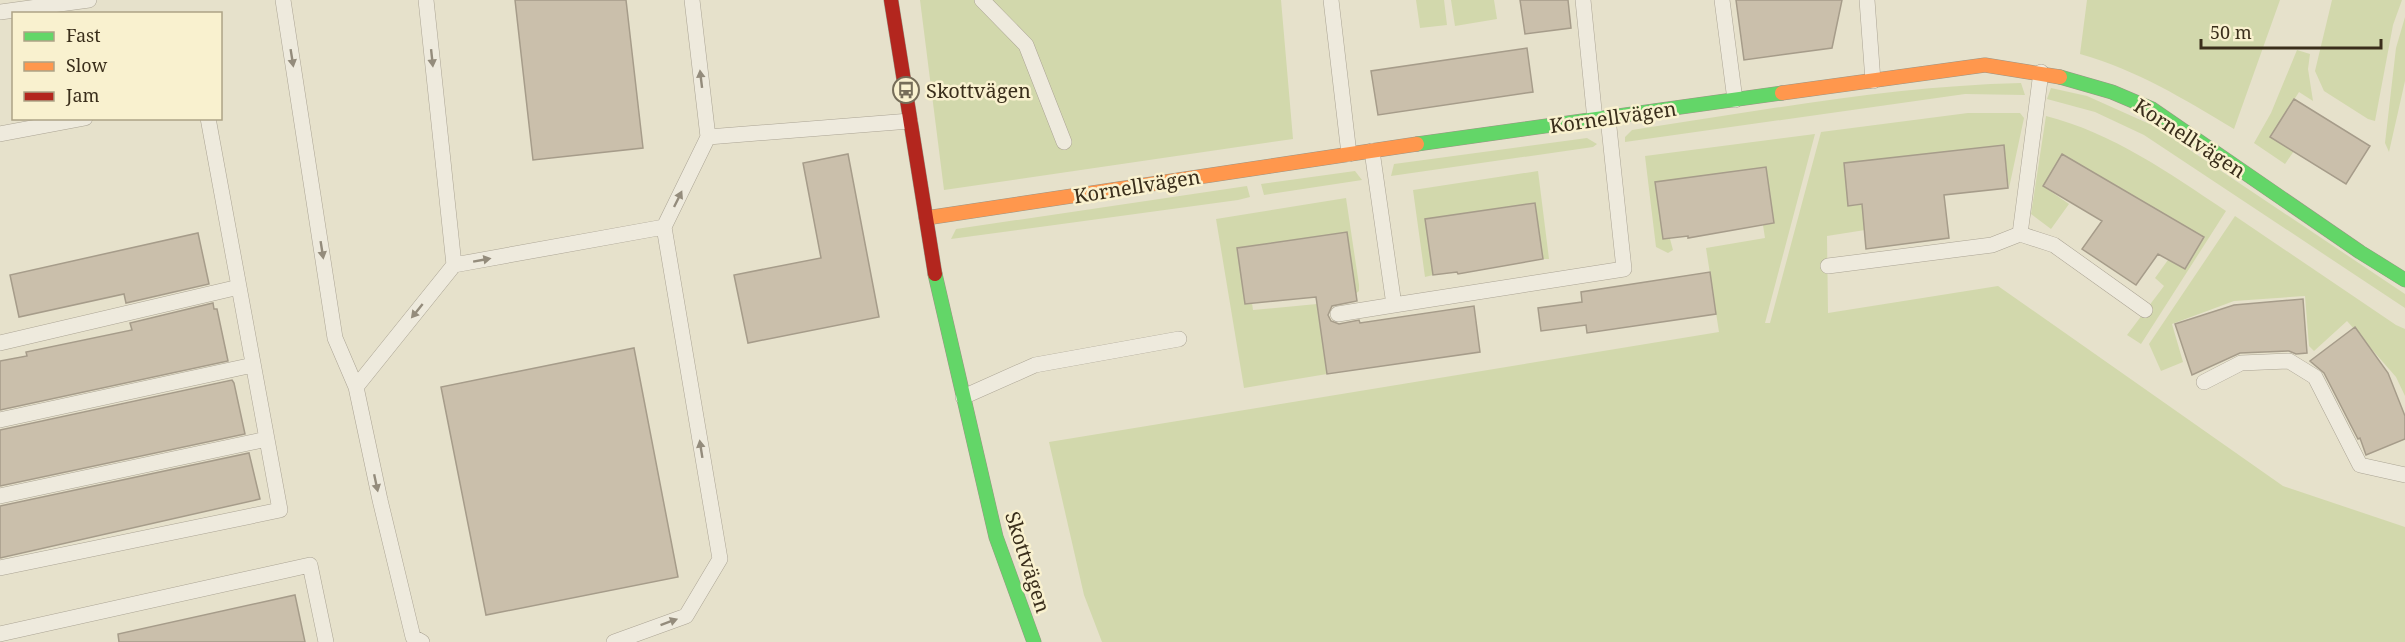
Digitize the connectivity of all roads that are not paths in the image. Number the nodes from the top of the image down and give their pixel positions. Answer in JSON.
{"nodes":[{"id":1,"x":89,"y":0,"type":"edge"},
{"id":2,"x":283,"y":0,"type":"edge"},
{"id":3,"x":426,"y":0,"type":"edge"},
{"id":4,"x":692,"y":0,"type":"edge"},
{"id":5,"x":891,"y":0,"type":"edge"},
{"id":6,"x":982,"y":0,"type":"edge"},
{"id":7,"x":1331,"y":0,"type":"edge"},
{"id":8,"x":1583,"y":0,"type":"edge"},
{"id":9,"x":1722,"y":0,"type":"edge"},
{"id":10,"x":1867,"y":0,"type":"edge"},
{"id":11,"x":0,"y":12,"type":"edge"},
{"id":12,"x":2041,"y":72,"type":"junction"},
{"id":13,"x":1873,"y":81,"type":"junction"},
{"id":14,"x":1735,"y":100,"type":"junction"},
{"id":15,"x":1602,"y":119,"type":"junction"},
{"id":16,"x":74,"y":120,"type":"edge"},
{"id":17,"x":208,"y":120,"type":"edge"},
{"id":18,"x":910,"y":121,"type":"junction"},
{"id":19,"x":0,"y":134,"type":"edge"},
{"id":20,"x":708,"y":137,"type":"junction"},
{"id":21,"x":1064,"y":142,"type":"dead end"},
{"id":22,"x":1372,"y":151,"type":"junction"},
{"id":23,"x":1349,"y":154,"type":"junction"},
{"id":24,"x":926,"y":218,"type":"junction"},
{"id":25,"x":664,"y":227,"type":"junction"},
{"id":26,"x":2020,"y":234,"type":"junction"},
{"id":27,"x":454,"y":265,"type":"junction"},
{"id":28,"x":1828,"y":266,"type":"dead end"},
{"id":29,"x":2405,"y":280,"type":"edge"},
{"id":30,"x":239,"y":287,"type":"junction"},
{"id":31,"x":1394,"y":305,"type":"junction"},
{"id":32,"x":2145,"y":310,"type":"dead end"},
{"id":33,"x":1338,"y":314,"type":"dead end"},
{"id":34,"x":1179,"y":339,"type":"dead end"},
{"id":35,"x":0,"y":343,"type":"edge"},
{"id":36,"x":253,"y":365,"type":"junction"},
{"id":37,"x":2204,"y":382,"type":"dead end"},
{"id":38,"x":356,"y":387,"type":"junction"},
{"id":39,"x":963,"y":397,"type":"junction"},
{"id":40,"x":0,"y":420,"type":"edge"},
{"id":41,"x":267,"y":439,"type":"junction"},
{"id":42,"x":2405,"y":475,"type":"edge"},
{"id":43,"x":0,"y":496,"type":"edge"},
{"id":44,"x":0,"y":568,"type":"edge"},
{"id":45,"x":0,"y":634,"type":"edge"},
{"id":46,"x":326,"y":642,"type":"edge"},
{"id":47,"x":422,"y":642,"type":"edge"},
{"id":48,"x":614,"y":642,"type":"edge"},
{"id":49,"x":1034,"y":642,"type":"edge"}],
"edges":[{"from":1,"to":11,"type":"lane"},
{"from":2,"to":38,"type":"lane","one_way":true},
{"from":3,"to":27,"type":"lane","one_way":true},
{"from":20,"to":4,"type":"lane","one_way":true},
{"from":5,"to":18,"type":"street","name":"Skottvägen"},
{"from":6,"to":21,"type":"lane"},
{"from":7,"to":23,"type":"lane"},
{"from":8,"to":15,"type":"lane"},
{"from":9,"to":14,"type":"lane"},
{"from":10,"to":13,"type":"lane"},
{"from":12,"to":13,"type":"street","name":"Kornellvägen"},
{"from":12,"to":26,"type":"lane"},
{"from":12,"to":29,"type":"street","name":"Kornellvägen"},
{"from":13,"to":14,"type":"street","name":"Kornellvägen"},
{"from":14,"to":15,"type":"street","name":"Kornellvägen"},
{"from":15,"to":22,"type":"street","name":"Kornellvägen"},
{"from":15,"to":31,"type":"lane"},
{"from":16,"to":19,"type":"lane"},
{"from":17,"to":30,"type":"lane"},
{"from":18,"to":20,"type":"lane"},
{"from":18,"to":24,"type":"street","name":"Skottvägen"},
{"from":25,"to":20,"type":"lane","one_way":true},
{"from":22,"to":23,"type":"street","name":"Kornellvägen"},
{"from":22,"to":31,"type":"lane"},
{"from":23,"to":24,"type":"street","name":"Kornellvägen"},
{"from":24,"to":39,"type":"street","name":"Skottvägen"},
{"from":27,"to":25,"type":"lane","one_way":true},
{"from":48,"to":25,"type":"lane","one_way":true},
{"from":26,"to":28,"type":"lane"},
{"from":26,"to":32,"type":"lane"},
{"from":27,"to":38,"type":"lane","one_way":true},
{"from":30,"to":35,"type":"lane"},
{"from":30,"to":36,"type":"lane"},
{"from":31,"to":33,"type":"lane"},
{"from":34,"to":39,"type":"lane"},
{"from":36,"to":40,"type":"lane"},
{"from":36,"to":41,"type":"lane"},
{"from":37,"to":42,"type":"lane"},
{"from":38,"to":47,"type":"lane","one_way":true},
{"from":39,"to":49,"type":"street","name":"Skottvägen"},
{"from":41,"to":43,"type":"lane"},
{"from":41,"to":44,"type":"lane"},
{"from":45,"to":46,"type":"lane"}]}
